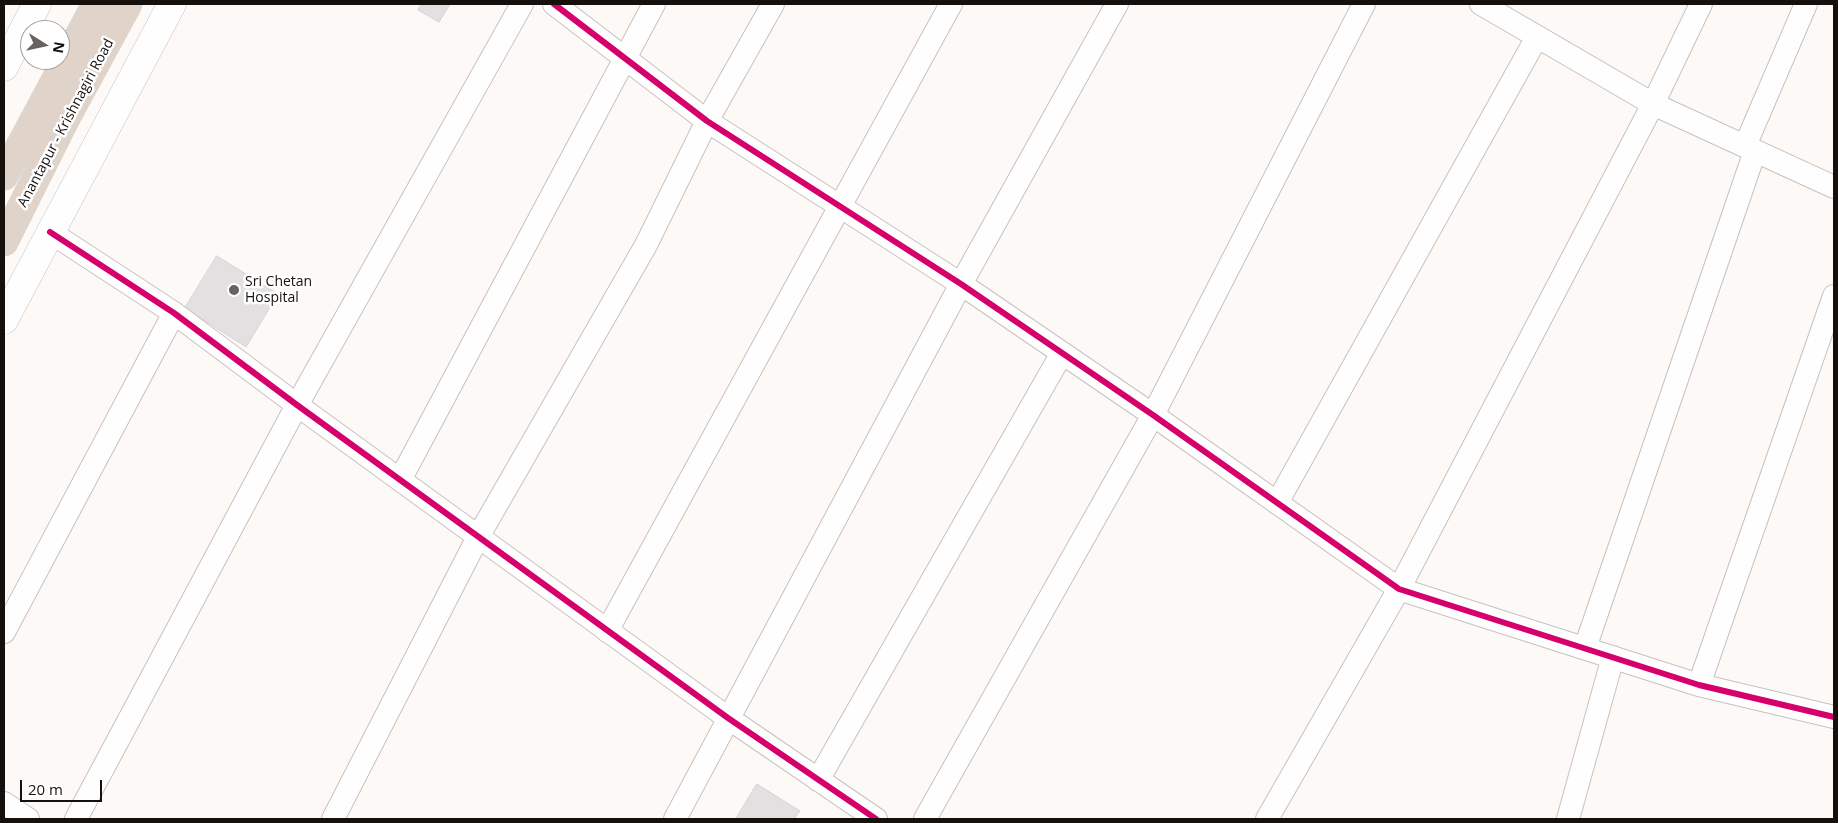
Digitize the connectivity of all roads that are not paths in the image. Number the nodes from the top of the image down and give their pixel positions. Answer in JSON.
{"nodes":[{"id":1,"x":37,"y":4,"type":"edge"},
{"id":2,"x":96,"y":4,"type":"edge"},
{"id":3,"x":128,"y":4,"type":"edge"},
{"id":4,"x":172,"y":4,"type":"edge"},
{"id":5,"x":522,"y":4,"type":"edge"},
{"id":6,"x":554,"y":4,"type":"edge"},
{"id":7,"x":654,"y":4,"type":"edge"},
{"id":8,"x":773,"y":4,"type":"edge"},
{"id":9,"x":951,"y":4,"type":"edge"},
{"id":10,"x":1117,"y":4,"type":"edge"},
{"id":11,"x":1364,"y":4,"type":"edge"},
{"id":12,"x":1481,"y":4,"type":"edge"},
{"id":13,"x":1806,"y":4,"type":"edge"},
{"id":14,"x":1698,"y":5,"type":"edge"},
{"id":15,"x":1537,"y":37,"type":"junction"},
{"id":16,"x":624,"y":58,"type":"junction"},
{"id":17,"x":4,"y":67,"type":"edge"},
{"id":18,"x":1653,"y":104,"type":"junction"},
{"id":19,"x":55,"y":111,"type":"junction"},
{"id":20,"x":707,"y":121,"type":"junction"},
{"id":21,"x":1750,"y":148,"type":"junction"},
{"id":22,"x":4,"y":176,"type":"edge"},
{"id":23,"x":1834,"y":187,"type":"edge"},
{"id":24,"x":838,"y":206,"type":"junction"},
{"id":25,"x":50,"y":232,"type":"junction"},
{"id":26,"x":4,"y":242,"type":"edge"},
{"id":27,"x":961,"y":284,"type":"junction"},
{"id":28,"x":1834,"y":296,"type":"edge"},
{"id":29,"x":174,"y":313,"type":"junction"},
{"id":30,"x":4,"y":320,"type":"edge"},
{"id":31,"x":1062,"y":353,"type":"junction"},
{"id":32,"x":297,"y":405,"type":"junction"},
{"id":33,"x":1153,"y":415,"type":"junction"},
{"id":34,"x":400,"y":480,"type":"junction"},
{"id":35,"x":1277,"y":503,"type":"junction"},
{"id":36,"x":478,"y":537,"type":"junction"},
{"id":37,"x":1399,"y":589,"type":"junction"},
{"id":38,"x":607,"y":630,"type":"junction"},
{"id":39,"x":4,"y":632,"type":"edge"},
{"id":40,"x":1585,"y":648,"type":"junction"},
{"id":41,"x":1613,"y":657,"type":"junction"},
{"id":42,"x":1699,"y":685,"type":"junction"},
{"id":43,"x":1833,"y":711,"type":"edge"},
{"id":44,"x":728,"y":718,"type":"junction"},
{"id":45,"x":818,"y":780,"type":"junction"},
{"id":46,"x":4,"y":803,"type":"edge"},
{"id":47,"x":28,"y":819,"type":"edge"},
{"id":48,"x":76,"y":819,"type":"edge"},
{"id":49,"x":333,"y":819,"type":"edge"},
{"id":50,"x":675,"y":819,"type":"edge"},
{"id":51,"x":876,"y":819,"type":"edge"},
{"id":52,"x":925,"y":819,"type":"edge"},
{"id":53,"x":1267,"y":819,"type":"edge"},
{"id":54,"x":1568,"y":819,"type":"edge"}],
"edges":[{"from":1,"to":17,"type":"street"},
{"from":2,"to":19,"type":"highway","name":"Anantapur - Krishnagiri Road"},
{"from":3,"to":19,"type":"highway","name":"Anantapur - Krishnagiri Road"},
{"from":4,"to":25,"type":"street"},
{"from":5,"to":32,"type":"street"},
{"from":6,"to":16,"type":"street"},
{"from":7,"to":16,"type":"street"},
{"from":8,"to":20,"type":"street"},
{"from":9,"to":24,"type":"street"},
{"from":10,"to":27,"type":"street"},
{"from":11,"to":33,"type":"street"},
{"from":12,"to":15,"type":"street"},
{"from":13,"to":21,"type":"street"},
{"from":14,"to":18,"type":"street"},
{"from":15,"to":18,"type":"street"},
{"from":15,"to":35,"type":"street"},
{"from":16,"to":20,"type":"street"},
{"from":16,"to":34,"type":"street"},
{"from":18,"to":21,"type":"street"},
{"from":18,"to":37,"type":"street"},
{"from":19,"to":22,"type":"highway"},
{"from":19,"to":26,"type":"highway","name":"Anantapur - Krishnagiri Road"},
{"from":20,"to":24,"type":"street"},
{"from":20,"to":36,"type":"street"},
{"from":21,"to":23,"type":"street"},
{"from":21,"to":40,"type":"street"},
{"from":24,"to":27,"type":"street"},
{"from":24,"to":38,"type":"street"},
{"from":25,"to":29,"type":"street"},
{"from":25,"to":30,"type":"street"},
{"from":27,"to":31,"type":"street"},
{"from":27,"to":44,"type":"street"},
{"from":28,"to":42,"type":"street"},
{"from":29,"to":32,"type":"street"},
{"from":29,"to":39,"type":"street"},
{"from":31,"to":33,"type":"street"},
{"from":31,"to":45,"type":"street"},
{"from":32,"to":34,"type":"street"},
{"from":32,"to":48,"type":"street"},
{"from":33,"to":35,"type":"street"},
{"from":33,"to":52,"type":"street"},
{"from":34,"to":36,"type":"street"},
{"from":35,"to":37,"type":"street"},
{"from":36,"to":38,"type":"street"},
{"from":36,"to":49,"type":"street"},
{"from":37,"to":40,"type":"street"},
{"from":37,"to":53,"type":"street"},
{"from":38,"to":44,"type":"street"},
{"from":40,"to":41,"type":"street"},
{"from":41,"to":42,"type":"street"},
{"from":41,"to":54,"type":"street"},
{"from":42,"to":43,"type":"street"},
{"from":44,"to":45,"type":"street"},
{"from":44,"to":50,"type":"street"},
{"from":45,"to":51,"type":"street"},
{"from":46,"to":47,"type":"street"}]}
